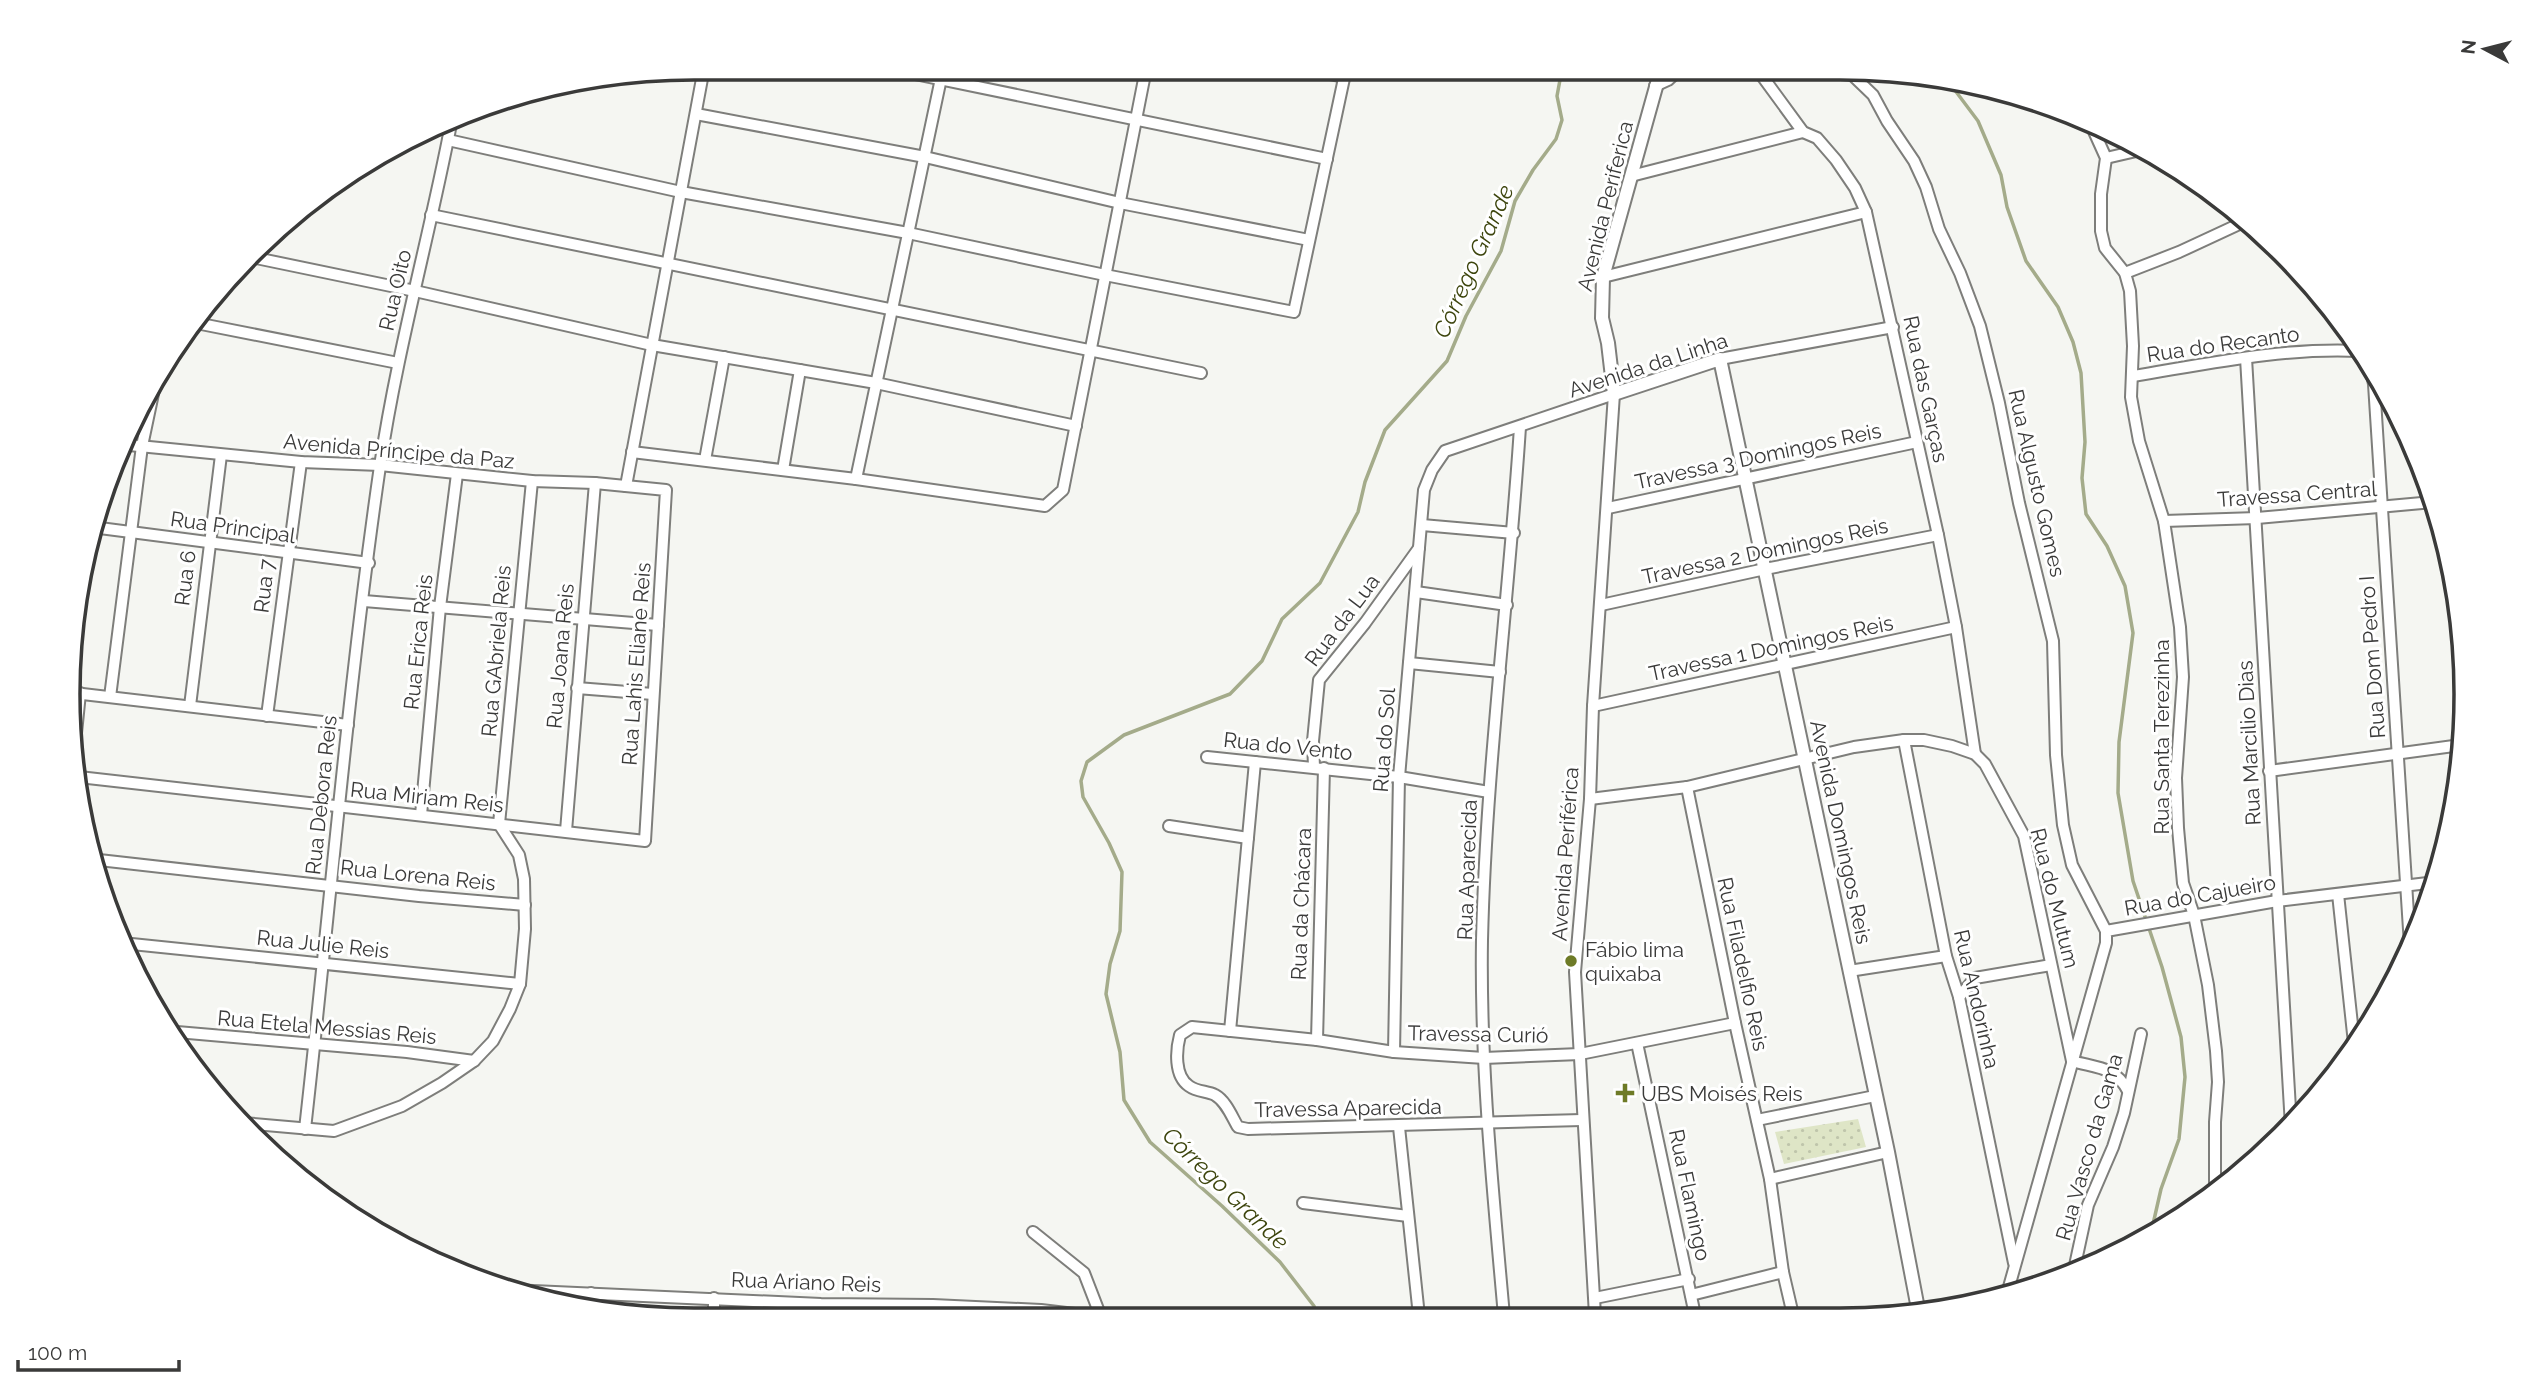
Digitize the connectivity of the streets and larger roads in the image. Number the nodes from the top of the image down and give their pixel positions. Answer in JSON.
{"nodes":[{"id":1,"x":702,"y":80,"type":"edge"},
{"id":2,"x":941,"y":80,"type":"edge"},
{"id":3,"x":968,"y":80,"type":"edge"},
{"id":4,"x":1144,"y":80,"type":"edge"},
{"id":5,"x":1344,"y":80,"type":"edge"},
{"id":6,"x":1657,"y":80,"type":"edge"},
{"id":7,"x":1668,"y":80,"type":"edge"},
{"id":8,"x":1765,"y":80,"type":"edge"},
{"id":9,"x":1859,"y":81,"type":"edge"},
{"id":10,"x":1655,"y":86,"type":"junction"},
{"id":11,"x":696,"y":114,"type":"junction"},
{"id":12,"x":1137,"y":119,"type":"junction"},
{"id":13,"x":450,"y":131,"type":"edge"},
{"id":14,"x":1803,"y":132,"type":"junction"},
{"id":15,"x":2097,"y":137,"type":"edge"},
{"id":16,"x":448,"y":140,"type":"junction"},
{"id":17,"x":2128,"y":153,"type":"edge"},
{"id":18,"x":925,"y":157,"type":"junction"},
{"id":19,"x":2106,"y":158,"type":"junction"},
{"id":20,"x":1327,"y":159,"type":"junction"},
{"id":21,"x":1631,"y":176,"type":"junction"},
{"id":22,"x":681,"y":192,"type":"junction"},
{"id":23,"x":1120,"y":203,"type":"junction"},
{"id":24,"x":1866,"y":212,"type":"junction"},
{"id":25,"x":432,"y":215,"type":"junction"},
{"id":26,"x":2236,"y":226,"type":"edge"},
{"id":27,"x":908,"y":233,"type":"junction"},
{"id":28,"x":1309,"y":240,"type":"junction"},
{"id":29,"x":261,"y":259,"type":"edge"},
{"id":30,"x":667,"y":264,"type":"junction"},
{"id":31,"x":2125,"y":273,"type":"junction"},
{"id":32,"x":1105,"y":275,"type":"junction"},
{"id":33,"x":1603,"y":277,"type":"junction"},
{"id":34,"x":415,"y":291,"type":"junction"},
{"id":35,"x":892,"y":308,"type":"junction"},
{"id":36,"x":204,"y":325,"type":"edge"},
{"id":37,"x":1893,"y":327,"type":"junction"},
{"id":38,"x":652,"y":345,"type":"junction"},
{"id":39,"x":1091,"y":349,"type":"junction"},
{"id":40,"x":2348,"y":351,"type":"edge"},
{"id":41,"x":724,"y":357,"type":"junction"},
{"id":42,"x":2246,"y":358,"type":"junction"},
{"id":43,"x":1720,"y":359,"type":"junction"},
{"id":44,"x":398,"y":363,"type":"junction"},
{"id":45,"x":800,"y":370,"type":"junction"},
{"id":46,"x":1201,"y":373,"type":"dead end"},
{"id":47,"x":2133,"y":376,"type":"junction"},
{"id":48,"x":876,"y":383,"type":"junction"},
{"id":49,"x":1614,"y":394,"type":"junction"},
{"id":50,"x":2375,"y":394,"type":"edge"},
{"id":51,"x":149,"y":414,"type":"edge"},
{"id":52,"x":1076,"y":426,"type":"junction"},
{"id":53,"x":1520,"y":427,"type":"junction"},
{"id":54,"x":1917,"y":442,"type":"junction"},
{"id":55,"x":133,"y":445,"type":"edge"},
{"id":56,"x":142,"y":446,"type":"junction"},
{"id":57,"x":1459,"y":446,"type":"joint"},
{"id":58,"x":632,"y":452,"type":"junction"},
{"id":59,"x":220,"y":455,"type":"junction"},
{"id":60,"x":705,"y":460,"type":"junction"},
{"id":61,"x":301,"y":462,"type":"junction"},
{"id":62,"x":380,"y":466,"type":"junction"},
{"id":63,"x":783,"y":470,"type":"junction"},
{"id":64,"x":457,"y":474,"type":"junction"},
{"id":65,"x":1746,"y":478,"type":"junction"},
{"id":66,"x":856,"y":479,"type":"junction"},
{"id":67,"x":532,"y":481,"type":"junction"},
{"id":68,"x":595,"y":483,"type":"junction"},
{"id":69,"x":626,"y":486,"type":"junction"},
{"id":70,"x":666,"y":490,"type":"joint"},
{"id":71,"x":2423,"y":503,"type":"edge"},
{"id":72,"x":2381,"y":507,"type":"junction"},
{"id":73,"x":1608,"y":508,"type":"junction"},
{"id":74,"x":2257,"y":518,"type":"junction"},
{"id":75,"x":2164,"y":521,"type":"junction"},
{"id":76,"x":1422,"y":525,"type":"junction"},
{"id":77,"x":103,"y":528,"type":"edge"},
{"id":78,"x":131,"y":532,"type":"junction"},
{"id":79,"x":1514,"y":533,"type":"junction"},
{"id":80,"x":1938,"y":535,"type":"junction"},
{"id":81,"x":209,"y":543,"type":"junction"},
{"id":82,"x":1420,"y":546,"type":"junction"},
{"id":83,"x":288,"y":554,"type":"junction"},
{"id":84,"x":369,"y":563,"type":"junction"},
{"id":85,"x":1765,"y":569,"type":"junction"},
{"id":86,"x":1416,"y":592,"type":"junction"},
{"id":87,"x":364,"y":601,"type":"junction"},
{"id":88,"x":1507,"y":605,"type":"junction"},
{"id":89,"x":1601,"y":605,"type":"junction"},
{"id":90,"x":440,"y":607,"type":"junction"},
{"id":91,"x":519,"y":613,"type":"junction"},
{"id":92,"x":582,"y":618,"type":"junction"},
{"id":93,"x":658,"y":625,"type":"junction"},
{"id":94,"x":1956,"y":627,"type":"junction"},
{"id":95,"x":1409,"y":663,"type":"junction"},
{"id":96,"x":1786,"y":665,"type":"junction"},
{"id":97,"x":1500,"y":673,"type":"junction"},
{"id":98,"x":577,"y":688,"type":"junction"},
{"id":99,"x":80,"y":693,"type":"edge"},
{"id":100,"x":653,"y":694,"type":"junction"},
{"id":101,"x":110,"y":697,"type":"junction"},
{"id":102,"x":190,"y":706,"type":"junction"},
{"id":103,"x":1593,"y":706,"type":"junction"},
{"id":104,"x":267,"y":716,"type":"junction"},
{"id":105,"x":348,"y":725,"type":"junction"},
{"id":106,"x":1904,"y":740,"type":"junction"},
{"id":107,"x":2451,"y":746,"type":"edge"},
{"id":108,"x":1975,"y":754,"type":"junction"},
{"id":109,"x":2398,"y":754,"type":"junction"},
{"id":110,"x":1207,"y":757,"type":"dead end"},
{"id":111,"x":1806,"y":758,"type":"junction"},
{"id":112,"x":1255,"y":762,"type":"junction"},
{"id":113,"x":1319,"y":768,"type":"junction"},
{"id":114,"x":2269,"y":771,"type":"junction"},
{"id":115,"x":1399,"y":777,"type":"junction"},
{"id":116,"x":87,"y":778,"type":"edge"},
{"id":117,"x":1687,"y":787,"type":"junction"},
{"id":118,"x":1489,"y":792,"type":"junction"},
{"id":119,"x":1590,"y":799,"type":"junction"},
{"id":120,"x":338,"y":806,"type":"junction"},
{"id":121,"x":421,"y":815,"type":"junction"},
{"id":122,"x":499,"y":824,"type":"junction"},
{"id":123,"x":1169,"y":826,"type":"dead end"},
{"id":124,"x":566,"y":831,"type":"junction"},
{"id":125,"x":1248,"y":838,"type":"junction"},
{"id":126,"x":645,"y":841,"type":"joint"},
{"id":127,"x":103,"y":860,"type":"edge"},
{"id":128,"x":2423,"y":884,"type":"edge"},
{"id":129,"x":331,"y":886,"type":"junction"},
{"id":130,"x":2406,"y":887,"type":"junction"},
{"id":131,"x":2338,"y":894,"type":"junction"},
{"id":132,"x":2277,"y":901,"type":"junction"},
{"id":133,"x":525,"y":905,"type":"junction"},
{"id":134,"x":2194,"y":915,"type":"junction"},
{"id":135,"x":2409,"y":925,"type":"edge"},
{"id":136,"x":2106,"y":931,"type":"junction"},
{"id":137,"x":134,"y":944,"type":"edge"},
{"id":138,"x":1947,"y":956,"type":"junction"},
{"id":139,"x":324,"y":963,"type":"junction"},
{"id":140,"x":2052,"y":965,"type":"junction"},
{"id":141,"x":1849,"y":971,"type":"junction"},
{"id":142,"x":520,"y":984,"type":"junction"},
{"id":143,"x":1959,"y":997,"type":"junction"},
{"id":144,"x":1735,"y":1023,"type":"junction"},
{"id":145,"x":1225,"y":1031,"type":"junction"},
{"id":146,"x":2353,"y":1031,"type":"edge"},
{"id":147,"x":182,"y":1032,"type":"edge"},
{"id":148,"x":2141,"y":1034,"type":"dead end"},
{"id":149,"x":1317,"y":1040,"type":"junction"},
{"id":150,"x":1637,"y":1043,"type":"junction"},
{"id":151,"x":315,"y":1044,"type":"junction"},
{"id":152,"x":1394,"y":1052,"type":"junction"},
{"id":153,"x":1580,"y":1054,"type":"junction"},
{"id":154,"x":1484,"y":1058,"type":"junction"},
{"id":155,"x":474,"y":1061,"type":"junction"},
{"id":156,"x":2072,"y":1061,"type":"junction"},
{"id":157,"x":2128,"y":1091,"type":"junction"},
{"id":158,"x":1875,"y":1096,"type":"junction"},
{"id":159,"x":2290,"y":1111,"type":"edge"},
{"id":160,"x":1583,"y":1120,"type":"junction"},
{"id":161,"x":1757,"y":1120,"type":"junction"},
{"id":162,"x":257,"y":1124,"type":"edge"},
{"id":163,"x":1486,"y":1124,"type":"junction"},
{"id":164,"x":1399,"y":1127,"type":"junction"},
{"id":165,"x":305,"y":1129,"type":"junction"},
{"id":166,"x":1888,"y":1152,"type":"junction"},
{"id":167,"x":1770,"y":1179,"type":"junction"},
{"id":168,"x":2215,"y":1179,"type":"edge"},
{"id":169,"x":1303,"y":1203,"type":"dead end"},
{"id":170,"x":1408,"y":1216,"type":"junction"},
{"id":171,"x":1033,"y":1232,"type":"dead end"},
{"id":172,"x":2076,"y":1261,"type":"edge"},
{"id":173,"x":2015,"y":1266,"type":"junction"},
{"id":174,"x":1783,"y":1272,"type":"junction"},
{"id":175,"x":1689,"y":1279,"type":"junction"},
{"id":176,"x":2010,"y":1284,"type":"edge"},
{"id":177,"x":555,"y":1292,"type":"edge"},
{"id":178,"x":591,"y":1293,"type":"junction"},
{"id":179,"x":1691,"y":1295,"type":"junction"},
{"id":180,"x":591,"y":1298,"type":"edge"},
{"id":181,"x":714,"y":1298,"type":"junction"},
{"id":182,"x":1595,"y":1298,"type":"junction"},
{"id":183,"x":1917,"y":1302,"type":"edge"},
{"id":184,"x":821,"y":1304,"type":"junction"},
{"id":185,"x":714,"y":1308,"type":"edge"},
{"id":186,"x":821,"y":1308,"type":"edge"},
{"id":187,"x":969,"y":1308,"type":"edge"},
{"id":188,"x":1098,"y":1308,"type":"edge"},
{"id":189,"x":1418,"y":1308,"type":"edge"},
{"id":190,"x":1503,"y":1308,"type":"edge"},
{"id":191,"x":1595,"y":1308,"type":"edge"},
{"id":192,"x":1694,"y":1308,"type":"edge"},
{"id":193,"x":1791,"y":1308,"type":"edge"}],
"edges":[{"from":1,"to":11,"type":"street"},
{"from":2,"to":18,"type":"street"},
{"from":3,"to":12,"type":"street"},
{"from":4,"to":12,"type":"street"},
{"from":5,"to":20,"type":"street"},
{"from":6,"to":10,"type":"street","name":"Avenida Periferica"},
{"from":7,"to":10,"type":"street"},
{"from":8,"to":14,"type":"street","name":"Rua das Garças"},
{"from":9,"to":136,"type":"street","name":"Rua Algusto Gomes"},
{"from":10,"to":21,"type":"street","name":"Avenida Periferica"},
{"from":11,"to":18,"type":"street"},
{"from":11,"to":22,"type":"street"},
{"from":12,"to":20,"type":"street"},
{"from":12,"to":23,"type":"street"},
{"from":13,"to":16,"type":"street","name":"Rua Oito"},
{"from":14,"to":21,"type":"street"},
{"from":14,"to":24,"type":"street","name":"Rua das Garças"},
{"from":15,"to":19,"type":"street"},
{"from":16,"to":22,"type":"street"},
{"from":16,"to":25,"type":"street","name":"Rua Oito"},
{"from":17,"to":19,"type":"street"},
{"from":18,"to":23,"type":"street"},
{"from":18,"to":27,"type":"street"},
{"from":19,"to":31,"type":"street","name":"Rua Santa Terezinha"},
{"from":20,"to":28,"type":"street"},
{"from":21,"to":33,"type":"street","name":"Avenida Periferica"},
{"from":22,"to":27,"type":"street"},
{"from":22,"to":30,"type":"street"},
{"from":23,"to":28,"type":"street"},
{"from":23,"to":32,"type":"street"},
{"from":24,"to":33,"type":"street"},
{"from":24,"to":37,"type":"street","name":"Rua das Garças"},
{"from":25,"to":30,"type":"street"},
{"from":25,"to":34,"type":"street","name":"Rua Oito"},
{"from":26,"to":31,"type":"street"},
{"from":27,"to":32,"type":"street"},
{"from":27,"to":35,"type":"street"},
{"from":28,"to":32,"type":"street"},
{"from":29,"to":34,"type":"street"},
{"from":30,"to":35,"type":"street"},
{"from":30,"to":38,"type":"street"},
{"from":31,"to":47,"type":"street","name":"Rua Santa Terezinha"},
{"from":32,"to":39,"type":"street"},
{"from":33,"to":49,"type":"street","name":"Avenida Periferica"},
{"from":34,"to":38,"type":"street"},
{"from":34,"to":44,"type":"street","name":"Rua Oito"},
{"from":35,"to":39,"type":"street"},
{"from":35,"to":48,"type":"street"},
{"from":36,"to":44,"type":"street"},
{"from":37,"to":43,"type":"street","name":"Avenida da Linha"},
{"from":37,"to":54,"type":"street","name":"Rua das Garças"},
{"from":38,"to":41,"type":"street"},
{"from":38,"to":58,"type":"street"},
{"from":39,"to":46,"type":"street"},
{"from":39,"to":52,"type":"street"},
{"from":40,"to":42,"type":"street","name":"Rua do Recanto"},
{"from":41,"to":45,"type":"street"},
{"from":41,"to":60,"type":"street"},
{"from":42,"to":47,"type":"street","name":"Rua do Recanto"},
{"from":42,"to":74,"type":"street","name":"Rua Marcilio Dias"},
{"from":43,"to":49,"type":"street","name":"Avenida da Linha"},
{"from":43,"to":65,"type":"street","name":"Avenida Domingos Reis"},
{"from":44,"to":62,"type":"street","name":"Rua Oito"},
{"from":45,"to":48,"type":"street"},
{"from":45,"to":63,"type":"street"},
{"from":47,"to":75,"type":"street","name":"Rua Santa Terezinha"},
{"from":48,"to":52,"type":"street"},
{"from":48,"to":66,"type":"street"},
{"from":49,"to":53,"type":"street","name":"Avenida da Linha"},
{"from":49,"to":73,"type":"street","name":"Avenida Periférica"},
{"from":50,"to":72,"type":"street","name":"Rua Dom Pedro I"},
{"from":51,"to":56,"type":"street"},
{"from":52,"to":66,"type":"street"},
{"from":53,"to":57,"type":"street","name":"Avenida da Linha"},
{"from":53,"to":79,"type":"street","name":"Rua Aparecida"},
{"from":54,"to":65,"type":"street","name":"Travessa 3 Domingos Reis"},
{"from":54,"to":80,"type":"street","name":"Rua das Garças"},
{"from":55,"to":56,"type":"street","name":"Avenida Príncipe da Paz"},
{"from":56,"to":59,"type":"street","name":"Avenida Príncipe da Paz"},
{"from":56,"to":78,"type":"street"},
{"from":57,"to":76,"type":"street","name":"Rua do Sol"},
{"from":58,"to":60,"type":"street"},
{"from":58,"to":69,"type":"street"},
{"from":59,"to":61,"type":"street","name":"Avenida Príncipe da Paz"},
{"from":59,"to":81,"type":"street","name":"Rua 6"},
{"from":60,"to":63,"type":"street"},
{"from":61,"to":62,"type":"street","name":"Avenida Príncipe da Paz"},
{"from":61,"to":83,"type":"street","name":"Rua 7"},
{"from":62,"to":64,"type":"street","name":"Avenida Príncipe da Paz"},
{"from":62,"to":84,"type":"street","name":"Rua Debora Reis"},
{"from":63,"to":66,"type":"street"},
{"from":64,"to":67,"type":"street","name":"Avenida Príncipe da Paz"},
{"from":64,"to":90,"type":"street","name":"Rua Erica Reis"},
{"from":65,"to":73,"type":"street","name":"Travessa 3 Domingos Reis"},
{"from":65,"to":85,"type":"street","name":"Avenida Domingos Reis"},
{"from":67,"to":68,"type":"street","name":"Avenida Príncipe da Paz"},
{"from":67,"to":91,"type":"street","name":"Rua GAbriela Reis"},
{"from":68,"to":69,"type":"street","name":"Avenida Príncipe da Paz"},
{"from":68,"to":92,"type":"street","name":"Rua Joana Reis"},
{"from":69,"to":70,"type":"street","name":"Avenida Príncipe da Paz"},
{"from":70,"to":93,"type":"street","name":"Rua Lahis Eliane Reis"},
{"from":71,"to":72,"type":"street","name":"Travessa Central"},
{"from":72,"to":74,"type":"street","name":"Travessa Central"},
{"from":72,"to":109,"type":"street","name":"Rua Dom Pedro I"},
{"from":73,"to":89,"type":"street","name":"Avenida Periférica"},
{"from":74,"to":75,"type":"street","name":"Travessa Central"},
{"from":74,"to":114,"type":"street","name":"Rua Marcilio Dias"},
{"from":75,"to":134,"type":"street","name":"Rua Santa Terezinha"},
{"from":76,"to":79,"type":"street"},
{"from":76,"to":82,"type":"street","name":"Rua do Sol"},
{"from":77,"to":78,"type":"street","name":"Rua Principal"},
{"from":78,"to":81,"type":"street","name":"Rua Principal"},
{"from":78,"to":101,"type":"street"},
{"from":79,"to":88,"type":"street","name":"Rua Aparecida"},
{"from":80,"to":85,"type":"street","name":"Travessa 2 Domingos Reis"},
{"from":80,"to":94,"type":"street","name":"Rua das Garças"},
{"from":81,"to":83,"type":"street","name":"Rua Principal"},
{"from":81,"to":102,"type":"street","name":"Rua 6"},
{"from":82,"to":86,"type":"street","name":"Rua do Sol"},
{"from":82,"to":113,"type":"street","name":"Rua da Lua"},
{"from":83,"to":84,"type":"street","name":"Rua Principal"},
{"from":83,"to":104,"type":"street","name":"Rua 7"},
{"from":84,"to":87,"type":"street","name":"Rua Debora Reis"},
{"from":85,"to":89,"type":"street","name":"Travessa 2 Domingos Reis"},
{"from":85,"to":96,"type":"street","name":"Avenida Domingos Reis"},
{"from":86,"to":88,"type":"street"},
{"from":86,"to":95,"type":"street","name":"Rua do Sol"},
{"from":87,"to":90,"type":"street"},
{"from":87,"to":105,"type":"street","name":"Rua Debora Reis"},
{"from":88,"to":97,"type":"street","name":"Rua Aparecida"},
{"from":89,"to":103,"type":"street","name":"Avenida Periférica"},
{"from":90,"to":91,"type":"street"},
{"from":90,"to":121,"type":"street","name":"Rua Erica Reis"},
{"from":91,"to":92,"type":"street"},
{"from":91,"to":122,"type":"street","name":"Rua GAbriela Reis"},
{"from":92,"to":93,"type":"street"},
{"from":92,"to":98,"type":"street","name":"Rua Joana Reis"},
{"from":93,"to":100,"type":"street","name":"Rua Lahis Eliane Reis"},
{"from":94,"to":96,"type":"street","name":"Travessa 1 Domingos Reis"},
{"from":94,"to":108,"type":"street","name":"Rua das Garças"},
{"from":95,"to":97,"type":"street"},
{"from":95,"to":115,"type":"street","name":"Rua do Sol"},
{"from":96,"to":103,"type":"street","name":"Travessa 1 Domingos Reis"},
{"from":96,"to":111,"type":"street","name":"Avenida Domingos Reis"},
{"from":97,"to":118,"type":"street","name":"Rua Aparecida"},
{"from":98,"to":100,"type":"street"},
{"from":98,"to":124,"type":"street","name":"Rua Joana Reis"},
{"from":99,"to":101,"type":"street"},
{"from":100,"to":126,"type":"street","name":"Rua Lahis Eliane Reis"},
{"from":101,"to":102,"type":"street"},
{"from":102,"to":104,"type":"street"},
{"from":103,"to":119,"type":"street","name":"Avenida Periférica"},
{"from":104,"to":105,"type":"street"},
{"from":105,"to":120,"type":"street","name":"Rua Debora Reis"},
{"from":106,"to":108,"type":"street"},
{"from":106,"to":111,"type":"street"},
{"from":106,"to":138,"type":"street","name":"Rua Andorinha"},
{"from":107,"to":109,"type":"street"},
{"from":108,"to":140,"type":"street","name":"Rua do Mutum"},
{"from":109,"to":114,"type":"street"},
{"from":109,"to":130,"type":"street","name":"Rua Dom Pedro I"},
{"from":110,"to":112,"type":"street","name":"Rua do Vento"},
{"from":111,"to":117,"type":"street"},
{"from":111,"to":141,"type":"street","name":"Avenida Domingos Reis"},
{"from":112,"to":113,"type":"street","name":"Rua do Vento"},
{"from":112,"to":125,"type":"street"},
{"from":113,"to":115,"type":"street","name":"Rua do Vento"},
{"from":113,"to":149,"type":"street","name":"Rua da Chácara"},
{"from":114,"to":132,"type":"street","name":"Rua Marcilio Dias"},
{"from":115,"to":118,"type":"street","name":"Rua do Vento"},
{"from":115,"to":152,"type":"street","name":"Rua do Sol"},
{"from":116,"to":120,"type":"street","name":"Rua Miriam Reis"},
{"from":117,"to":119,"type":"street"},
{"from":117,"to":144,"type":"street","name":"Rua Filadelfio Reis"},
{"from":118,"to":154,"type":"street","name":"Rua Aparecida"},
{"from":119,"to":153,"type":"street","name":"Avenida Periférica"},
{"from":120,"to":121,"type":"street","name":"Rua Miriam Reis"},
{"from":120,"to":129,"type":"street","name":"Rua Debora Reis"},
{"from":121,"to":122,"type":"street","name":"Rua Miriam Reis"},
{"from":122,"to":124,"type":"street","name":"Rua Miriam Reis"},
{"from":122,"to":133,"type":"street"},
{"from":123,"to":125,"type":"street"},
{"from":124,"to":126,"type":"street","name":"Rua Miriam Reis"},
{"from":125,"to":145,"type":"street"},
{"from":127,"to":129,"type":"street","name":"Rua Lorena Reis"},
{"from":128,"to":130,"type":"street","name":"Rua do Cajueiro"},
{"from":129,"to":133,"type":"street","name":"Rua Lorena Reis"},
{"from":129,"to":139,"type":"street","name":"Rua Debora Reis"},
{"from":130,"to":131,"type":"street","name":"Rua do Cajueiro"},
{"from":130,"to":135,"type":"street","name":"Rua Dom Pedro I"},
{"from":131,"to":132,"type":"street","name":"Rua do Cajueiro"},
{"from":131,"to":146,"type":"street"},
{"from":132,"to":134,"type":"street","name":"Rua do Cajueiro"},
{"from":132,"to":159,"type":"street","name":"Rua Marcilio Dias"},
{"from":133,"to":142,"type":"street"},
{"from":134,"to":136,"type":"street","name":"Rua do Cajueiro"},
{"from":134,"to":168,"type":"street","name":"Rua Santa Terezinha"},
{"from":136,"to":156,"type":"street","name":"Rua do Cajueiro"},
{"from":137,"to":139,"type":"street","name":"Rua Julie Reis"},
{"from":138,"to":141,"type":"street"},
{"from":138,"to":143,"type":"street","name":"Rua Andorinha"},
{"from":139,"to":142,"type":"street","name":"Rua Julie Reis"},
{"from":139,"to":151,"type":"street","name":"Rua Debora Reis"},
{"from":140,"to":143,"type":"street"},
{"from":140,"to":156,"type":"street","name":"Rua do Mutum"},
{"from":141,"to":158,"type":"street","name":"Avenida Domingos Reis"},
{"from":142,"to":155,"type":"street"},
{"from":143,"to":173,"type":"street","name":"Rua Andorinha"},
{"from":144,"to":150,"type":"street","name":"Travessa Curió"},
{"from":144,"to":161,"type":"street","name":"Rua Filadelfio Reis"},
{"from":145,"to":149,"type":"street","name":"Travessa Curió"},
{"from":145,"to":164,"type":"street","name":"Travessa Aparecida"},
{"from":147,"to":151,"type":"street","name":"Rua Etela Messias Reis"},
{"from":148,"to":157,"type":"street","name":"Rua Vasco da Gama"},
{"from":149,"to":152,"type":"street","name":"Travessa Curió"},
{"from":150,"to":153,"type":"street","name":"Travessa Curió"},
{"from":150,"to":175,"type":"street","name":"Rua Flamingo"},
{"from":151,"to":155,"type":"street","name":"Rua Etela Messias Reis"},
{"from":151,"to":165,"type":"street","name":"Rua Debora Reis"},
{"from":152,"to":154,"type":"street","name":"Travessa Curió"},
{"from":153,"to":154,"type":"street","name":"Travessa Curió"},
{"from":153,"to":160,"type":"street","name":"Avenida Periférica"},
{"from":154,"to":163,"type":"street","name":"Rua Aparecida"},
{"from":155,"to":165,"type":"street"},
{"from":156,"to":157,"type":"street"},
{"from":156,"to":173,"type":"street"},
{"from":157,"to":172,"type":"street","name":"Rua Vasco da Gama"},
{"from":158,"to":161,"type":"street"},
{"from":158,"to":166,"type":"street","name":"Avenida Domingos Reis"},
{"from":160,"to":163,"type":"street","name":"Travessa Aparecida"},
{"from":160,"to":182,"type":"street","name":"Avenida Periférica"},
{"from":161,"to":167,"type":"street","name":"Rua Filadelfio Reis"},
{"from":162,"to":165,"type":"street"},
{"from":163,"to":164,"type":"street","name":"Travessa Aparecida"},
{"from":163,"to":190,"type":"street","name":"Rua Aparecida"},
{"from":164,"to":170,"type":"street"},
{"from":166,"to":167,"type":"street"},
{"from":166,"to":183,"type":"street","name":"Avenida Domingos Reis"},
{"from":167,"to":174,"type":"street","name":"Rua Filadelfio Reis"},
{"from":169,"to":170,"type":"street"},
{"from":170,"to":189,"type":"street"},
{"from":171,"to":188,"type":"street"},
{"from":173,"to":176,"type":"street"},
{"from":174,"to":179,"type":"street"},
{"from":174,"to":193,"type":"street","name":"Rua Filadelfio Reis"},
{"from":175,"to":179,"type":"street","name":"Rua Flamingo"},
{"from":175,"to":182,"type":"street"},
{"from":177,"to":178,"type":"street","name":"Rua Ariano Reis"},
{"from":178,"to":180,"type":"street"},
{"from":178,"to":181,"type":"street","name":"Rua Ariano Reis"},
{"from":179,"to":192,"type":"street","name":"Rua Flamingo"},
{"from":181,"to":184,"type":"street","name":"Rua Ariano Reis"},
{"from":181,"to":185,"type":"street"},
{"from":182,"to":191,"type":"street","name":"Avenida Periférica"},
{"from":184,"to":186,"type":"street"},
{"from":184,"to":187,"type":"street","name":"Rua Ariano Reis"}]}
